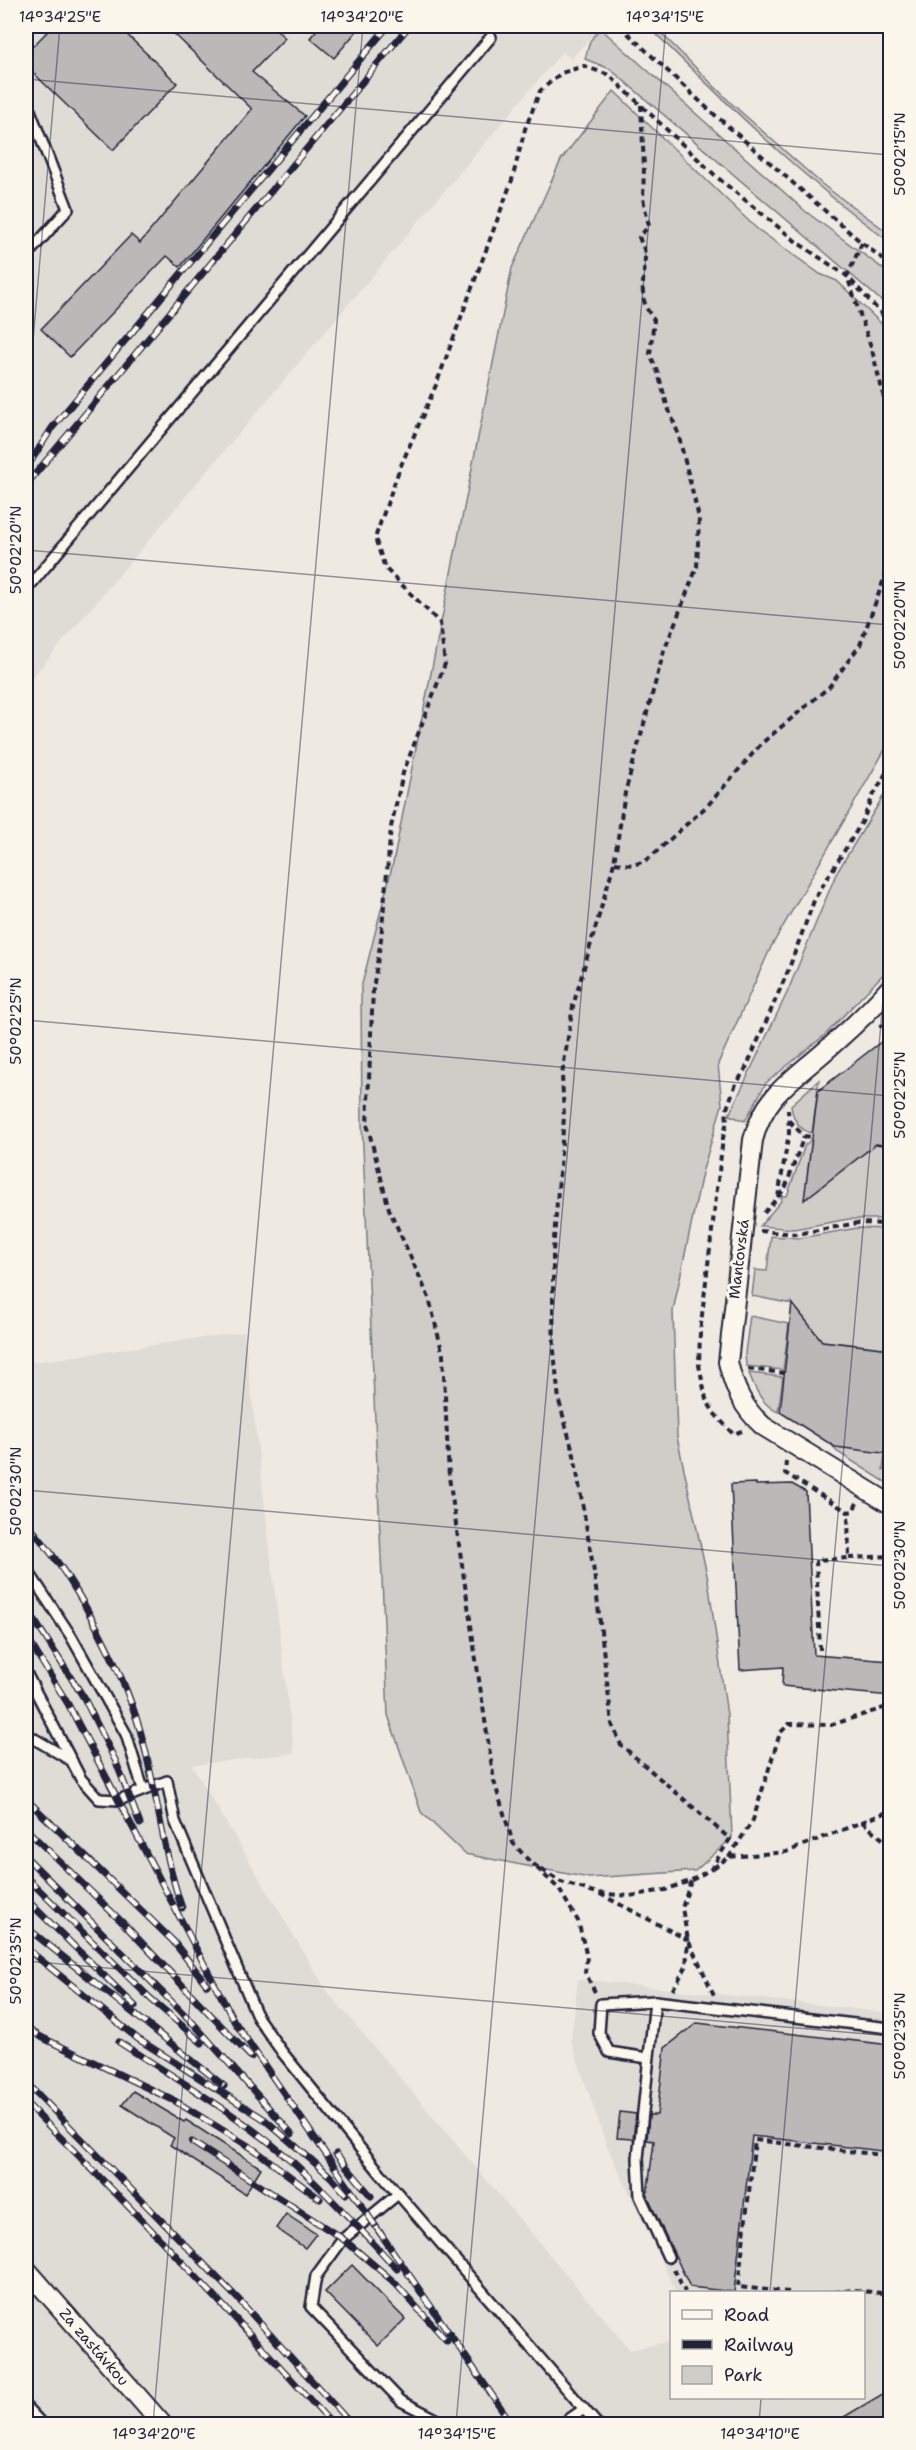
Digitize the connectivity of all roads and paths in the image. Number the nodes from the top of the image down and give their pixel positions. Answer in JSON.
{"nodes":[{"id":1,"x":620,"y":26,"type":"edge"},
{"id":2,"x":491,"y":37,"type":"dead end"},
{"id":3,"x":26,"y":100,"type":"edge"},
{"id":4,"x":641,"y":105,"type":"junction"},
{"id":5,"x":862,"y":243,"type":"junction"},
{"id":6,"x":26,"y":256,"type":"edge"},
{"id":7,"x":891,"y":264,"type":"edge"},
{"id":8,"x":847,"y":276,"type":"junction"},
{"id":9,"x":891,"y":323,"type":"edge"},
{"id":10,"x":891,"y":422,"type":"edge"},
{"id":11,"x":891,"y":555,"type":"edge"},
{"id":12,"x":26,"y":590,"type":"edge"},
{"id":13,"x":891,"y":766,"type":"edge"},
{"id":14,"x":614,"y":863,"type":"junction"},
{"id":15,"x":891,"y":988,"type":"edge"},
{"id":16,"x":891,"y":1025,"type":"edge"},
{"id":17,"x":870,"y":1028,"type":"dead end"},
{"id":18,"x":788,"y":1104,"type":"dead end"},
{"id":19,"x":789,"y":1121,"type":"junction"},
{"id":20,"x":804,"y":1136,"type":"junction"},
{"id":21,"x":812,"y":1137,"type":"dead end"},
{"id":22,"x":778,"y":1197,"type":"junction"},
{"id":23,"x":891,"y":1224,"type":"edge"},
{"id":24,"x":743,"y":1365,"type":"dead end"},
{"id":25,"x":758,"y":1370,"type":"dead end"},
{"id":26,"x":784,"y":1373,"type":"dead end"},
{"id":27,"x":747,"y":1377,"type":"dead end"},
{"id":28,"x":746,"y":1430,"type":"dead end"},
{"id":29,"x":787,"y":1455,"type":"dead end"},
{"id":30,"x":891,"y":1504,"type":"edge"},
{"id":31,"x":867,"y":1505,"type":"dead end"},
{"id":32,"x":848,"y":1512,"type":"junction"},
{"id":33,"x":891,"y":1556,"type":"edge"},
{"id":34,"x":849,"y":1558,"type":"junction"},
{"id":35,"x":26,"y":1568,"type":"edge"},
{"id":36,"x":820,"y":1650,"type":"dead end"},
{"id":37,"x":26,"y":1673,"type":"edge"},
{"id":38,"x":891,"y":1706,"type":"edge"},
{"id":39,"x":26,"y":1734,"type":"edge"},
{"id":40,"x":72,"y":1761,"type":"junction"},
{"id":41,"x":143,"y":1790,"type":"junction"},
{"id":42,"x":891,"y":1811,"type":"edge"},
{"id":43,"x":862,"y":1822,"type":"junction"},
{"id":44,"x":891,"y":1845,"type":"edge"},
{"id":45,"x":729,"y":1857,"type":"junction"},
{"id":46,"x":530,"y":1862,"type":"junction"},
{"id":47,"x":711,"y":1869,"type":"junction"},
{"id":48,"x":692,"y":1880,"type":"junction"},
{"id":49,"x":597,"y":1893,"type":"junction"},
{"id":50,"x":688,"y":1940,"type":"junction"},
{"id":51,"x":655,"y":2001,"type":"junction"},
{"id":52,"x":665,"y":2002,"type":"junction"},
{"id":53,"x":601,"y":2004,"type":"junction"},
{"id":54,"x":720,"y":2008,"type":"junction"},
{"id":55,"x":891,"y":2028,"type":"edge"},
{"id":56,"x":648,"y":2058,"type":"junction"},
{"id":57,"x":891,"y":2156,"type":"edge"},
{"id":58,"x":398,"y":2194,"type":"junction"},
{"id":59,"x":668,"y":2257,"type":"joint"},
{"id":60,"x":26,"y":2269,"type":"edge"},
{"id":61,"x":685,"y":2291,"type":"edge"},
{"id":62,"x":780,"y":2291,"type":"edge"},
{"id":63,"x":844,"y":2291,"type":"edge"},
{"id":64,"x":863,"y":2291,"type":"edge"},
{"id":65,"x":865,"y":2291,"type":"edge"},
{"id":66,"x":891,"y":2294,"type":"edge"},
{"id":67,"x":26,"y":2407,"type":"edge"},
{"id":68,"x":584,"y":2409,"type":"junction"},
{"id":69,"x":42,"y":2424,"type":"edge"},
{"id":70,"x":162,"y":2424,"type":"edge"},
{"id":71,"x":446,"y":2424,"type":"edge"},
{"id":72,"x":562,"y":2424,"type":"edge"},
{"id":73,"x":597,"y":2424,"type":"edge"}],
"edges":[{"from":1,"to":5,"type":"path"},
{"from":2,"to":12,"type":"lane"},
{"from":3,"to":6,"type":"lane"},
{"from":4,"to":8,"type":"path"},
{"from":4,"to":14,"type":"path"},
{"from":4,"to":46,"type":"path"},
{"from":5,"to":7,"type":"path"},
{"from":5,"to":8,"type":"path"},
{"from":8,"to":9,"type":"path"},
{"from":8,"to":10,"type":"path"},
{"from":11,"to":14,"type":"path"},
{"from":13,"to":28,"type":"path"},
{"from":14,"to":47,"type":"path"},
{"from":15,"to":30,"type":"street","name":"Mantovská"},
{"from":16,"to":17,"type":"path"},
{"from":18,"to":19,"type":"path"},
{"from":19,"to":20,"type":"path"},
{"from":19,"to":22,"type":"path"},
{"from":20,"to":21,"type":"path"},
{"from":20,"to":22,"type":"path"},
{"from":22,"to":23,"type":"path"},
{"from":24,"to":27,"type":"path"},
{"from":25,"to":26,"type":"path"},
{"from":29,"to":32,"type":"path"},
{"from":31,"to":32,"type":"path"},
{"from":32,"to":34,"type":"path"},
{"from":33,"to":34,"type":"path"},
{"from":34,"to":36,"type":"path"},
{"from":35,"to":41,"type":"lane"},
{"from":37,"to":40,"type":"lane"},
{"from":38,"to":45,"type":"path"},
{"from":39,"to":40,"type":"lane"},
{"from":40,"to":41,"type":"lane"},
{"from":41,"to":58,"type":"lane"},
{"from":42,"to":43,"type":"path"},
{"from":43,"to":44,"type":"path"},
{"from":43,"to":45,"type":"path"},
{"from":45,"to":47,"type":"path"},
{"from":46,"to":49,"type":"path"},
{"from":46,"to":53,"type":"path"},
{"from":47,"to":48,"type":"path"},
{"from":48,"to":49,"type":"path"},
{"from":48,"to":50,"type":"path"},
{"from":49,"to":50,"type":"path"},
{"from":50,"to":52,"type":"path"},
{"from":50,"to":54,"type":"path"},
{"from":51,"to":52,"type":"lane"},
{"from":51,"to":53,"type":"lane"},
{"from":51,"to":56,"type":"lane"},
{"from":52,"to":54,"type":"lane"},
{"from":53,"to":56,"type":"lane"},
{"from":54,"to":55,"type":"lane"},
{"from":56,"to":59,"type":"lane"},
{"from":57,"to":62,"type":"path"},
{"from":58,"to":68,"type":"lane"},
{"from":58,"to":71,"type":"lane"},
{"from":59,"to":61,"type":"path"},
{"from":60,"to":70,"type":"street","name":"Za zastávkou"},
{"from":63,"to":64,"type":"path"},
{"from":65,"to":66,"type":"path"},
{"from":67,"to":69,"type":"lane"},
{"from":68,"to":72,"type":"lane"},
{"from":68,"to":73,"type":"lane"}]}
